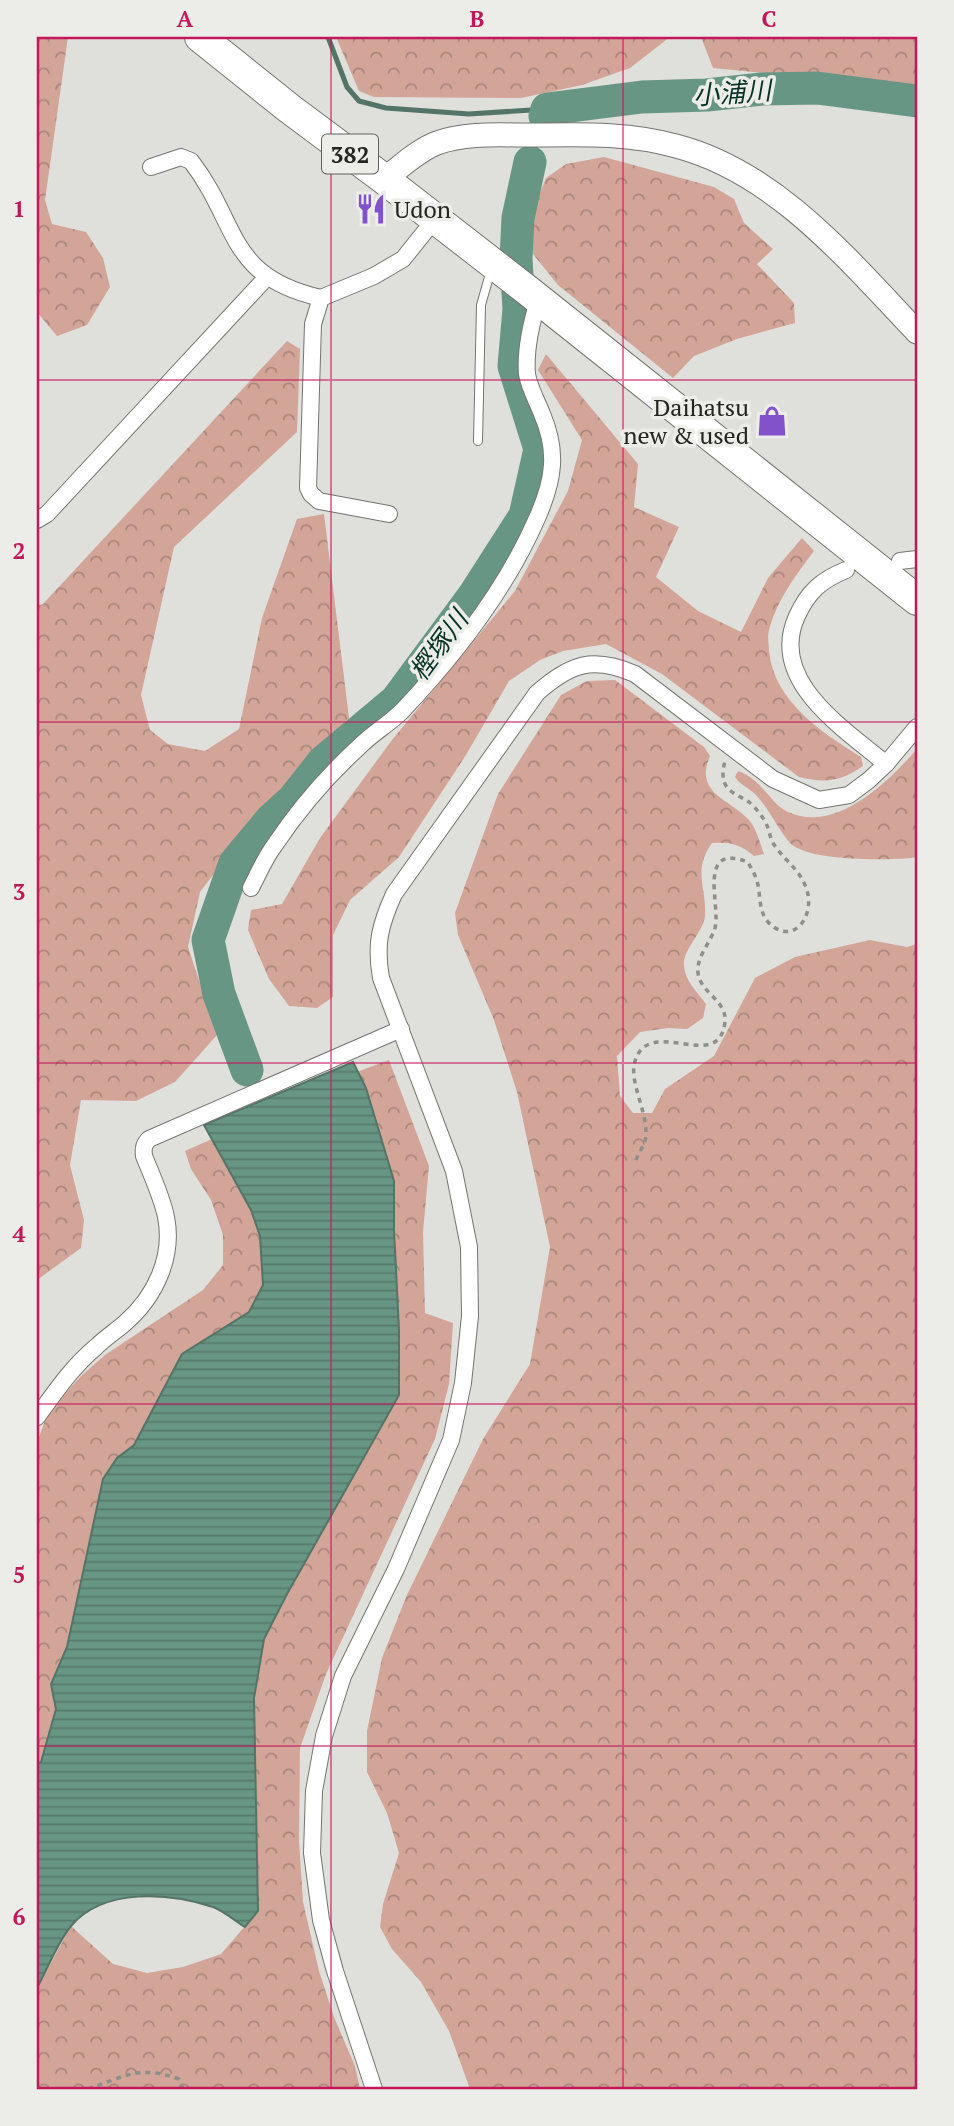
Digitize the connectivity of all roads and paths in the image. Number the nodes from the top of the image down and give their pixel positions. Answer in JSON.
{"nodes":[{"id":1,"x":200,"y":37,"type":"edge"},
{"id":2,"x":151,"y":167,"type":"dead end"},
{"id":3,"x":384,"y":179,"type":"junction"},
{"id":4,"x":435,"y":219,"type":"junction"},
{"id":5,"x":497,"y":267,"type":"junction"},
{"id":6,"x":267,"y":277,"type":"junction"},
{"id":7,"x":532,"y":295,"type":"junction"},
{"id":8,"x":321,"y":298,"type":"junction"},
{"id":9,"x":917,"y":332,"type":"edge"},
{"id":10,"x":478,"y":441,"type":"dead end"},
{"id":11,"x":389,"y":514,"type":"dead end"},
{"id":12,"x":37,"y":520,"type":"edge"},
{"id":13,"x":846,"y":570,"type":"dead end"},
{"id":14,"x":917,"y":600,"type":"edge"},
{"id":15,"x":917,"y":727,"type":"edge"},
{"id":16,"x":729,"y":746,"type":"junction"},
{"id":17,"x":886,"y":764,"type":"junction"},
{"id":18,"x":251,"y":888,"type":"dead end"},
{"id":19,"x":401,"y":1029,"type":"junction"},
{"id":20,"x":636,"y":1160,"type":"dead end"},
{"id":21,"x":37,"y":1417,"type":"edge"},
{"id":22,"x":88,"y":2089,"type":"edge"},
{"id":23,"x":183,"y":2089,"type":"edge"},
{"id":24,"x":374,"y":2089,"type":"edge"}],
"edges":[{"from":1,"to":3,"type":"highway","number":"382"},
{"from":2,"to":6,"type":"street"},
{"from":3,"to":4,"type":"highway","number":"382"},
{"from":3,"to":9,"type":"street"},
{"from":4,"to":5,"type":"highway","number":"382"},
{"from":4,"to":8,"type":"street"},
{"from":5,"to":7,"type":"highway","number":"382"},
{"from":5,"to":10,"type":"lane"},
{"from":6,"to":8,"type":"street"},
{"from":6,"to":12,"type":"street"},
{"from":7,"to":14,"type":"highway","number":"382"},
{"from":7,"to":18,"type":"street"},
{"from":8,"to":11,"type":"street"},
{"from":13,"to":17,"type":"street"},
{"from":15,"to":17,"type":"street"},
{"from":16,"to":17,"type":"street"},
{"from":16,"to":19,"type":"street"},
{"from":16,"to":20,"type":"path"},
{"from":19,"to":21,"type":"street"},
{"from":19,"to":24,"type":"street"},
{"from":22,"to":23,"type":"path"}]}
